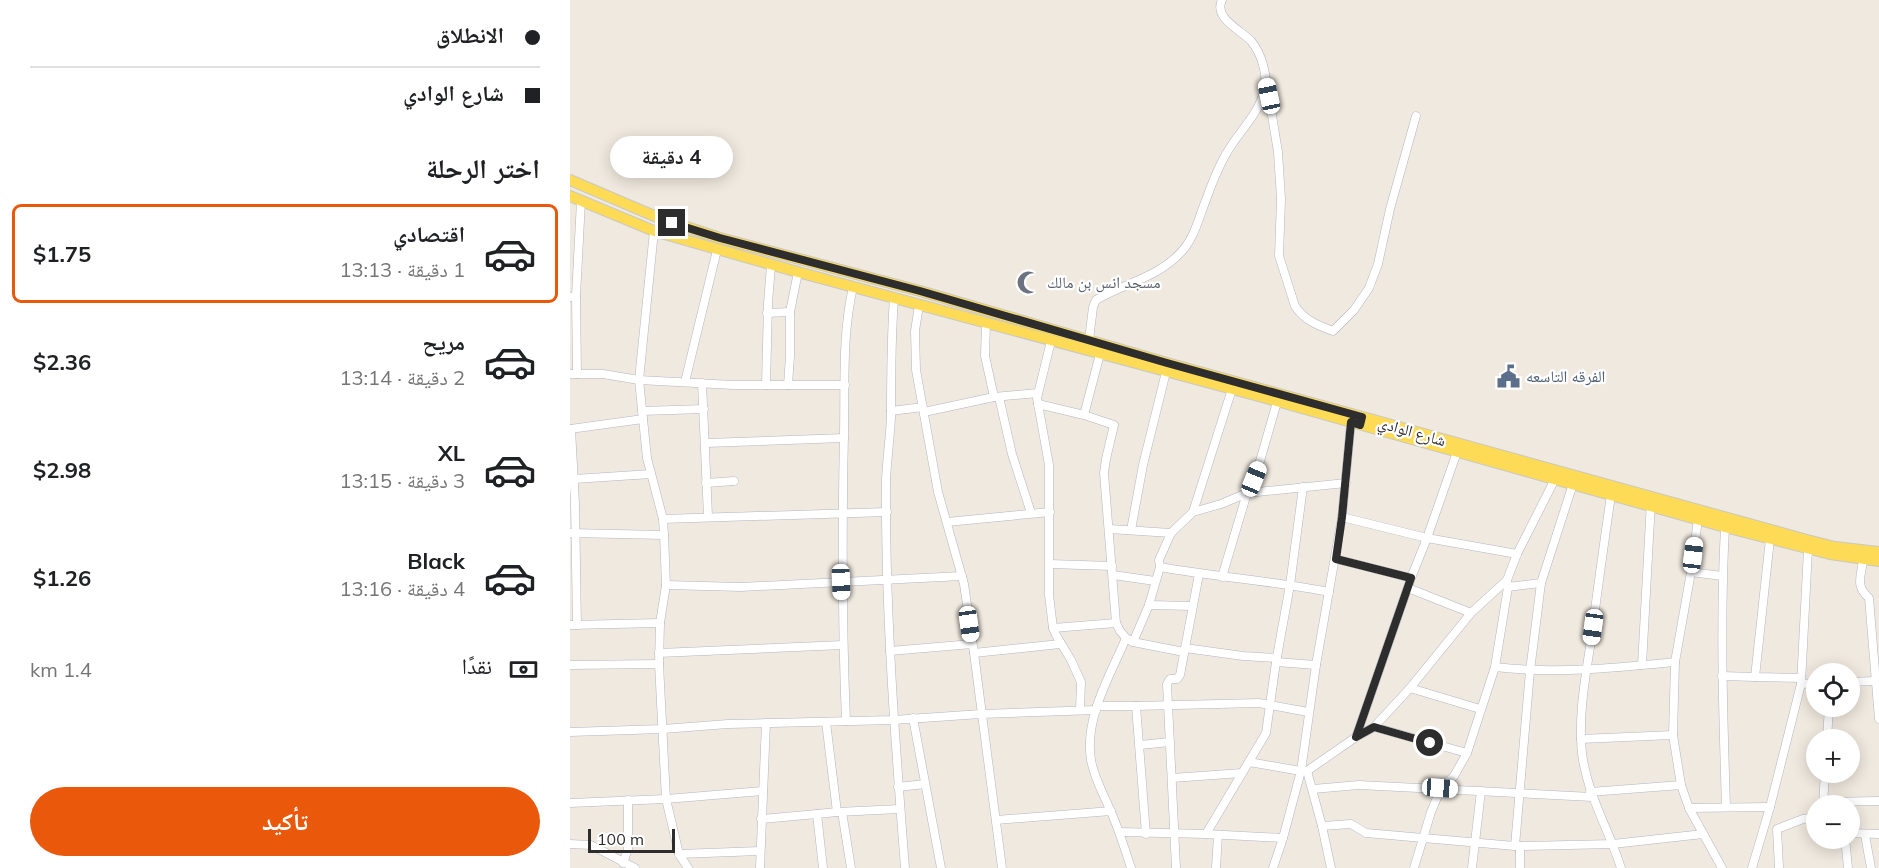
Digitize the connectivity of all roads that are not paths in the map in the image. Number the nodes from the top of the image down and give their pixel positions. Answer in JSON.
{"nodes":[{"id":1,"x":1222,"y":0,"type":"edge"},
{"id":2,"x":1266,"y":79,"type":"junction"},
{"id":3,"x":1416,"y":116,"type":"dead end"},
{"id":4,"x":570,"y":180,"type":"edge"},
{"id":5,"x":570,"y":196,"type":"edge"},
{"id":6,"x":581,"y":201,"type":"junction"},
{"id":7,"x":654,"y":231,"type":"junction"},
{"id":8,"x":717,"y":250,"type":"junction"},
{"id":9,"x":574,"y":260,"type":"edge"},
{"id":10,"x":771,"y":265,"type":"junction"},
{"id":11,"x":798,"y":272,"type":"junction"},
{"id":12,"x":853,"y":287,"type":"junction"},
{"id":13,"x":573,"y":297,"type":"edge"},
{"id":14,"x":894,"y":298,"type":"junction"},
{"id":15,"x":919,"y":305,"type":"junction"},
{"id":16,"x":790,"y":312,"type":"junction"},
{"id":17,"x":767,"y":313,"type":"junction"},
{"id":18,"x":986,"y":323,"type":"junction"},
{"id":19,"x":1089,"y":340,"type":"junction"},
{"id":20,"x":1051,"y":341,"type":"junction"},
{"id":21,"x":1100,"y":354,"type":"junction"},
{"id":22,"x":1166,"y":372,"type":"junction"},
{"id":23,"x":573,"y":374,"type":"edge"},
{"id":24,"x":639,"y":380,"type":"junction"},
{"id":25,"x":685,"y":382,"type":"junction"},
{"id":26,"x":702,"y":383,"type":"junction"},
{"id":27,"x":766,"y":385,"type":"junction"},
{"id":28,"x":788,"y":385,"type":"junction"},
{"id":29,"x":845,"y":385,"type":"junction"},
{"id":30,"x":1232,"y":389,"type":"junction"},
{"id":31,"x":1038,"y":393,"type":"junction"},
{"id":32,"x":996,"y":397,"type":"junction"},
{"id":33,"x":1277,"y":402,"type":"junction"},
{"id":34,"x":1038,"y":404,"type":"junction"},
{"id":35,"x":704,"y":409,"type":"junction"},
{"id":36,"x":923,"y":410,"type":"junction"},
{"id":37,"x":891,"y":411,"type":"junction"},
{"id":38,"x":642,"y":415,"type":"junction"},
{"id":39,"x":1084,"y":415,"type":"junction"},
{"id":40,"x":1358,"y":421,"type":"junction"},
{"id":41,"x":570,"y":429,"type":"edge"},
{"id":42,"x":843,"y":438,"type":"junction"},
{"id":43,"x":706,"y":443,"type":"junction"},
{"id":44,"x":1457,"y":452,"type":"junction"},
{"id":45,"x":651,"y":474,"type":"junction"},
{"id":46,"x":574,"y":479,"type":"junction"},
{"id":47,"x":1555,"y":479,"type":"junction"},
{"id":48,"x":734,"y":481,"type":"dead end"},
{"id":49,"x":706,"y":483,"type":"junction"},
{"id":50,"x":1346,"y":483,"type":"junction"},
{"id":51,"x":1573,"y":484,"type":"junction"},
{"id":52,"x":1303,"y":487,"type":"junction"},
{"id":53,"x":1247,"y":493,"type":"junction"},
{"id":54,"x":1611,"y":495,"type":"junction"},
{"id":55,"x":1651,"y":502,"type":"junction"},
{"id":56,"x":842,"y":512,"type":"junction"},
{"id":57,"x":887,"y":512,"type":"junction"},
{"id":58,"x":1050,"y":512,"type":"junction"},
{"id":59,"x":1193,"y":512,"type":"junction"},
{"id":60,"x":1031,"y":513,"type":"junction"},
{"id":61,"x":708,"y":516,"type":"junction"},
{"id":62,"x":1342,"y":517,"type":"junction"},
{"id":63,"x":663,"y":519,"type":"junction"},
{"id":64,"x":1698,"y":519,"type":"junction"},
{"id":65,"x":947,"y":522,"type":"junction"},
{"id":66,"x":1725,"y":527,"type":"junction"},
{"id":67,"x":1109,"y":529,"type":"junction"},
{"id":68,"x":1131,"y":530,"type":"junction"},
{"id":69,"x":573,"y":533,"type":"edge"},
{"id":70,"x":1171,"y":533,"type":"junction"},
{"id":71,"x":664,"y":535,"type":"junction"},
{"id":72,"x":1427,"y":538,"type":"junction"},
{"id":73,"x":1770,"y":539,"type":"junction"},
{"id":74,"x":1808,"y":549,"type":"junction"},
{"id":75,"x":1879,"y":552,"type":"edge"},
{"id":76,"x":1517,"y":554,"type":"junction"},
{"id":77,"x":1336,"y":559,"type":"junction"},
{"id":78,"x":1863,"y":560,"type":"junction"},
{"id":79,"x":1879,"y":561,"type":"edge"},
{"id":80,"x":1050,"y":564,"type":"junction"},
{"id":81,"x":1112,"y":566,"type":"junction"},
{"id":82,"x":1160,"y":567,"type":"junction"},
{"id":83,"x":1691,"y":572,"type":"junction"},
{"id":84,"x":1199,"y":574,"type":"junction"},
{"id":85,"x":1113,"y":575,"type":"junction"},
{"id":86,"x":962,"y":576,"type":"junction"},
{"id":87,"x":1722,"y":576,"type":"junction"},
{"id":88,"x":1222,"y":577,"type":"junction"},
{"id":89,"x":1411,"y":578,"type":"junction"},
{"id":90,"x":888,"y":581,"type":"junction"},
{"id":91,"x":1155,"y":581,"type":"junction"},
{"id":92,"x":841,"y":582,"type":"junction"},
{"id":93,"x":1540,"y":583,"type":"junction"},
{"id":94,"x":1507,"y":584,"type":"junction"},
{"id":95,"x":666,"y":585,"type":"junction"},
{"id":96,"x":1290,"y":585,"type":"junction"},
{"id":97,"x":1408,"y":588,"type":"junction"},
{"id":98,"x":1329,"y":592,"type":"junction"},
{"id":99,"x":1869,"y":598,"type":"junction"},
{"id":100,"x":1879,"y":602,"type":"edge"},
{"id":101,"x":1149,"y":605,"type":"junction"},
{"id":102,"x":1192,"y":606,"type":"junction"},
{"id":103,"x":1471,"y":613,"type":"junction"},
{"id":104,"x":660,"y":623,"type":"junction"},
{"id":105,"x":1116,"y":623,"type":"junction"},
{"id":106,"x":574,"y":625,"type":"edge"},
{"id":107,"x":1053,"y":628,"type":"junction"},
{"id":108,"x":1130,"y":640,"type":"junction"},
{"id":109,"x":972,"y":644,"type":"junction"},
{"id":110,"x":1060,"y":644,"type":"junction"},
{"id":111,"x":843,"y":645,"type":"junction"},
{"id":112,"x":1185,"y":650,"type":"junction"},
{"id":113,"x":890,"y":651,"type":"junction"},
{"id":114,"x":658,"y":653,"type":"junction"},
{"id":115,"x":974,"y":653,"type":"junction"},
{"id":116,"x":1276,"y":660,"type":"junction"},
{"id":117,"x":1675,"y":662,"type":"junction"},
{"id":118,"x":659,"y":664,"type":"junction"},
{"id":119,"x":570,"y":665,"type":"edge"},
{"id":120,"x":1316,"y":665,"type":"junction"},
{"id":121,"x":1642,"y":665,"type":"junction"},
{"id":122,"x":1495,"y":667,"type":"junction"},
{"id":123,"x":1586,"y":670,"type":"junction"},
{"id":124,"x":1530,"y":671,"type":"junction"},
{"id":125,"x":1876,"y":675,"type":"edge"},
{"id":126,"x":1722,"y":676,"type":"junction"},
{"id":127,"x":1755,"y":677,"type":"junction"},
{"id":128,"x":1860,"y":679,"type":"edge"},
{"id":129,"x":1801,"y":681,"type":"junction"},
{"id":130,"x":1806,"y":682,"type":"edge"},
{"id":131,"x":1410,"y":687,"type":"junction"},
{"id":132,"x":1270,"y":704,"type":"junction"},
{"id":133,"x":1168,"y":705,"type":"junction"},
{"id":134,"x":1136,"y":706,"type":"junction"},
{"id":135,"x":1096,"y":708,"type":"junction"},
{"id":136,"x":1080,"y":710,"type":"junction"},
{"id":137,"x":1480,"y":710,"type":"junction"},
{"id":138,"x":1308,"y":712,"type":"junction"},
{"id":139,"x":981,"y":714,"type":"junction"},
{"id":140,"x":913,"y":718,"type":"junction"},
{"id":141,"x":1879,"y":719,"type":"edge"},
{"id":142,"x":893,"y":720,"type":"junction"},
{"id":143,"x":846,"y":721,"type":"junction"},
{"id":144,"x":826,"y":722,"type":"junction"},
{"id":145,"x":766,"y":723,"type":"junction"},
{"id":146,"x":1374,"y":727,"type":"junction"},
{"id":147,"x":663,"y":729,"type":"junction"},
{"id":148,"x":570,"y":732,"type":"edge"},
{"id":149,"x":1673,"y":735,"type":"junction"},
{"id":150,"x":1356,"y":737,"type":"junction"},
{"id":151,"x":1581,"y":739,"type":"junction"},
{"id":152,"x":1170,"y":742,"type":"junction"},
{"id":153,"x":1140,"y":745,"type":"junction"},
{"id":154,"x":1467,"y":753,"type":"junction"},
{"id":155,"x":1249,"y":762,"type":"junction"},
{"id":156,"x":1304,"y":771,"type":"junction"},
{"id":157,"x":1242,"y":773,"type":"junction"},
{"id":158,"x":1172,"y":777,"type":"junction"},
{"id":159,"x":925,"y":784,"type":"junction"},
{"id":160,"x":1681,"y":784,"type":"junction"},
{"id":161,"x":898,"y":786,"type":"junction"},
{"id":162,"x":1440,"y":788,"type":"junction"},
{"id":163,"x":1313,"y":789,"type":"junction"},
{"id":164,"x":763,"y":791,"type":"junction"},
{"id":165,"x":1481,"y":791,"type":"junction"},
{"id":166,"x":1520,"y":795,"type":"junction"},
{"id":167,"x":1591,"y":795,"type":"junction"},
{"id":168,"x":666,"y":799,"type":"junction"},
{"id":169,"x":628,"y":800,"type":"junction"},
{"id":170,"x":1879,"y":801,"type":"edge"},
{"id":171,"x":1860,"y":802,"type":"edge"},
{"id":172,"x":570,"y":803,"type":"edge"},
{"id":173,"x":1726,"y":807,"type":"junction"},
{"id":174,"x":1770,"y":807,"type":"junction"},
{"id":175,"x":1689,"y":808,"type":"junction"},
{"id":176,"x":900,"y":809,"type":"junction"},
{"id":177,"x":1111,"y":811,"type":"junction"},
{"id":178,"x":839,"y":812,"type":"junction"},
{"id":179,"x":817,"y":814,"type":"junction"},
{"id":180,"x":761,"y":819,"type":"junction"},
{"id":181,"x":1806,"y":819,"type":"edge"},
{"id":182,"x":996,"y":820,"type":"junction"},
{"id":183,"x":1322,"y":826,"type":"junction"},
{"id":184,"x":1120,"y":832,"type":"junction"},
{"id":185,"x":1146,"y":834,"type":"junction"},
{"id":186,"x":1174,"y":834,"type":"junction"},
{"id":187,"x":1206,"y":834,"type":"junction"},
{"id":188,"x":1218,"y":834,"type":"junction"},
{"id":189,"x":1703,"y":834,"type":"junction"},
{"id":190,"x":1860,"y":834,"type":"edge"},
{"id":191,"x":1879,"y":834,"type":"edge"},
{"id":192,"x":1865,"y":835,"type":"junction"},
{"id":193,"x":1424,"y":837,"type":"junction"},
{"id":194,"x":1283,"y":838,"type":"junction"},
{"id":195,"x":1474,"y":843,"type":"junction"},
{"id":196,"x":570,"y":844,"type":"edge"},
{"id":197,"x":1613,"y":844,"type":"junction"},
{"id":198,"x":1518,"y":846,"type":"junction"},
{"id":199,"x":1846,"y":849,"type":"edge"},
{"id":200,"x":760,"y":851,"type":"junction"},
{"id":201,"x":679,"y":854,"type":"junction"},
{"id":202,"x":622,"y":863,"type":"junction"},
{"id":203,"x":634,"y":868,"type":"edge"},
{"id":204,"x":688,"y":868,"type":"edge"},
{"id":205,"x":760,"y":868,"type":"edge"},
{"id":206,"x":823,"y":868,"type":"edge"},
{"id":207,"x":851,"y":868,"type":"edge"},
{"id":208,"x":905,"y":868,"type":"edge"},
{"id":209,"x":941,"y":868,"type":"edge"},
{"id":210,"x":1002,"y":868,"type":"edge"},
{"id":211,"x":1122,"y":868,"type":"edge"},
{"id":212,"x":1131,"y":868,"type":"edge"},
{"id":213,"x":1176,"y":868,"type":"edge"},
{"id":214,"x":1216,"y":868,"type":"edge"},
{"id":215,"x":1273,"y":868,"type":"edge"},
{"id":216,"x":1331,"y":868,"type":"edge"},
{"id":217,"x":1414,"y":868,"type":"edge"},
{"id":218,"x":1472,"y":868,"type":"edge"},
{"id":219,"x":1520,"y":868,"type":"edge"},
{"id":220,"x":1621,"y":868,"type":"edge"},
{"id":221,"x":1722,"y":868,"type":"edge"},
{"id":222,"x":1752,"y":868,"type":"edge"},
{"id":223,"x":1779,"y":868,"type":"edge"},
{"id":224,"x":1848,"y":868,"type":"edge"},
{"id":225,"x":1871,"y":868,"type":"edge"}],
"edges":[{"from":1,"to":2,"type":"street"},
{"from":2,"to":3,"type":"street"},
{"from":2,"to":19,"type":"street"},
{"from":4,"to":19,"type":"main road","name":"شارع الوادي"},
{"from":5,"to":6,"type":"main road","name":"شارع الوادي"},
{"from":6,"to":7,"type":"main road","name":"شارع الوادي"},
{"from":6,"to":9,"type":"street"},
{"from":7,"to":8,"type":"main road","name":"شارع الوادي"},
{"from":7,"to":24,"type":"street"},
{"from":8,"to":10,"type":"main road","name":"شارع الوادي"},
{"from":8,"to":25,"type":"street"},
{"from":9,"to":13,"type":"street"},
{"from":10,"to":11,"type":"main road","name":"شارع الوادي"},
{"from":10,"to":17,"type":"street"},
{"from":11,"to":12,"type":"main road","name":"شارع الوادي"},
{"from":11,"to":16,"type":"street"},
{"from":12,"to":14,"type":"main road","name":"شارع الوادي"},
{"from":12,"to":29,"type":"street"},
{"from":13,"to":23,"type":"street"},
{"from":14,"to":15,"type":"main road","name":"شارع الوادي"},
{"from":14,"to":37,"type":"street"},
{"from":15,"to":18,"type":"main road","name":"شارع الوادي"},
{"from":15,"to":36,"type":"street"},
{"from":16,"to":17,"type":"street"},
{"from":16,"to":28,"type":"street"},
{"from":17,"to":27,"type":"street"},
{"from":18,"to":20,"type":"main road","name":"شارع الوادي"},
{"from":18,"to":32,"type":"street"},
{"from":19,"to":40,"type":"main road","name":"شارع الوادي"},
{"from":20,"to":21,"type":"main road","name":"شارع الوادي"},
{"from":20,"to":31,"type":"street"},
{"from":21,"to":22,"type":"main road","name":"شارع الوادي"},
{"from":21,"to":39,"type":"street"},
{"from":22,"to":30,"type":"main road","name":"شارع الوادي"},
{"from":22,"to":68,"type":"street"},
{"from":23,"to":24,"type":"street"},
{"from":24,"to":25,"type":"street"},
{"from":24,"to":38,"type":"street"},
{"from":25,"to":26,"type":"street"},
{"from":26,"to":27,"type":"street"},
{"from":26,"to":35,"type":"street"},
{"from":27,"to":28,"type":"street"},
{"from":28,"to":29,"type":"street"},
{"from":29,"to":42,"type":"street"},
{"from":30,"to":33,"type":"main road","name":"شارع الوادي"},
{"from":30,"to":59,"type":"street"},
{"from":31,"to":32,"type":"street"},
{"from":31,"to":34,"type":"street"},
{"from":32,"to":36,"type":"street"},
{"from":32,"to":60,"type":"street"},
{"from":33,"to":40,"type":"main road","name":"شارع الوادي"},
{"from":33,"to":53,"type":"street"},
{"from":34,"to":39,"type":"street"},
{"from":34,"to":58,"type":"street"},
{"from":35,"to":38,"type":"street"},
{"from":35,"to":43,"type":"street"},
{"from":36,"to":37,"type":"street"},
{"from":36,"to":65,"type":"street"},
{"from":37,"to":57,"type":"street"},
{"from":38,"to":41,"type":"street"},
{"from":38,"to":45,"type":"street"},
{"from":39,"to":67,"type":"street"},
{"from":40,"to":44,"type":"main road","name":"شارع الوادي"},
{"from":40,"to":50,"type":"street"},
{"from":40,"to":55,"type":"main road","name":"شارع الوادي"},
{"from":41,"to":46,"type":"street"},
{"from":42,"to":43,"type":"street"},
{"from":42,"to":56,"type":"street"},
{"from":43,"to":49,"type":"street"},
{"from":44,"to":47,"type":"main road","name":"شارع الوادي"},
{"from":44,"to":72,"type":"street"},
{"from":45,"to":46,"type":"street"},
{"from":45,"to":63,"type":"street"},
{"from":46,"to":69,"type":"street"},
{"from":47,"to":51,"type":"main road","name":"شارع الوادي"},
{"from":47,"to":76,"type":"street"},
{"from":48,"to":49,"type":"street"},
{"from":49,"to":61,"type":"street"},
{"from":50,"to":52,"type":"street"},
{"from":50,"to":62,"type":"street"},
{"from":51,"to":54,"type":"main road","name":"شارع الوادي"},
{"from":51,"to":93,"type":"street"},
{"from":52,"to":53,"type":"street"},
{"from":52,"to":96,"type":"street"},
{"from":53,"to":59,"type":"street"},
{"from":53,"to":88,"type":"street"},
{"from":54,"to":55,"type":"main road","name":"شارع الوادي"},
{"from":54,"to":123,"type":"street"},
{"from":55,"to":64,"type":"main road","name":"شارع الوادي"},
{"from":55,"to":75,"type":"main road","name":"شارع الوادي"},
{"from":55,"to":121,"type":"street"},
{"from":56,"to":57,"type":"street"},
{"from":56,"to":61,"type":"street"},
{"from":56,"to":92,"type":"street"},
{"from":57,"to":90,"type":"street"},
{"from":58,"to":60,"type":"street"},
{"from":58,"to":80,"type":"street"},
{"from":59,"to":70,"type":"street"},
{"from":60,"to":65,"type":"street"},
{"from":61,"to":63,"type":"street"},
{"from":62,"to":72,"type":"street"},
{"from":62,"to":77,"type":"street"},
{"from":63,"to":71,"type":"street"},
{"from":64,"to":66,"type":"main road","name":"شارع الوادي"},
{"from":64,"to":83,"type":"street"},
{"from":65,"to":86,"type":"street"},
{"from":66,"to":73,"type":"main road","name":"شارع الوادي"},
{"from":66,"to":87,"type":"street"},
{"from":67,"to":68,"type":"street"},
{"from":67,"to":81,"type":"street"},
{"from":68,"to":70,"type":"street"},
{"from":69,"to":71,"type":"street"},
{"from":69,"to":106,"type":"street"},
{"from":70,"to":82,"type":"street"},
{"from":71,"to":95,"type":"street"},
{"from":72,"to":76,"type":"street"},
{"from":72,"to":89,"type":"street"},
{"from":73,"to":74,"type":"main road","name":"شارع الوادي"},
{"from":73,"to":127,"type":"street"},
{"from":74,"to":78,"type":"main road","name":"شارع الوادي"},
{"from":74,"to":129,"type":"street"},
{"from":76,"to":94,"type":"street"},
{"from":77,"to":89,"type":"street"},
{"from":77,"to":98,"type":"street"},
{"from":78,"to":79,"type":"main road","name":"شارع الوادي"},
{"from":78,"to":99,"type":"street"},
{"from":80,"to":81,"type":"street"},
{"from":80,"to":107,"type":"street"},
{"from":81,"to":85,"type":"street"},
{"from":82,"to":84,"type":"street"},
{"from":82,"to":91,"type":"street"},
{"from":83,"to":87,"type":"street"},
{"from":83,"to":117,"type":"street"},
{"from":84,"to":88,"type":"street"},
{"from":84,"to":102,"type":"street"},
{"from":85,"to":91,"type":"street"},
{"from":85,"to":105,"type":"street"},
{"from":86,"to":90,"type":"street"},
{"from":86,"to":109,"type":"street"},
{"from":87,"to":126,"type":"street"},
{"from":88,"to":96,"type":"street"},
{"from":89,"to":97,"type":"street"},
{"from":90,"to":92,"type":"street"},
{"from":90,"to":113,"type":"street"},
{"from":91,"to":101,"type":"street"},
{"from":92,"to":95,"type":"street"},
{"from":92,"to":111,"type":"street"},
{"from":93,"to":94,"type":"street"},
{"from":93,"to":124,"type":"street"},
{"from":94,"to":103,"type":"street"},
{"from":94,"to":122,"type":"street"},
{"from":95,"to":104,"type":"street"},
{"from":96,"to":98,"type":"street"},
{"from":96,"to":116,"type":"street"},
{"from":97,"to":103,"type":"street"},
{"from":97,"to":150,"type":"street"},
{"from":98,"to":120,"type":"street"},
{"from":99,"to":100,"type":"street"},
{"from":99,"to":125,"type":"street"},
{"from":101,"to":102,"type":"street"},
{"from":101,"to":108,"type":"street"},
{"from":102,"to":112,"type":"street"},
{"from":103,"to":131,"type":"street"},
{"from":104,"to":106,"type":"street"},
{"from":104,"to":114,"type":"street"},
{"from":105,"to":107,"type":"street"},
{"from":105,"to":108,"type":"street"},
{"from":107,"to":110,"type":"street"},
{"from":108,"to":112,"type":"street"},
{"from":108,"to":135,"type":"street"},
{"from":109,"to":113,"type":"street"},
{"from":109,"to":115,"type":"street"},
{"from":110,"to":115,"type":"street"},
{"from":110,"to":136,"type":"street"},
{"from":111,"to":114,"type":"street"},
{"from":111,"to":143,"type":"street"},
{"from":112,"to":116,"type":"street"},
{"from":112,"to":133,"type":"street"},
{"from":113,"to":142,"type":"street"},
{"from":114,"to":118,"type":"street"},
{"from":115,"to":139,"type":"street"},
{"from":116,"to":120,"type":"street"},
{"from":116,"to":132,"type":"street"},
{"from":117,"to":121,"type":"street"},
{"from":117,"to":149,"type":"street"},
{"from":118,"to":119,"type":"street"},
{"from":118,"to":147,"type":"street"},
{"from":120,"to":138,"type":"street"},
{"from":121,"to":123,"type":"street"},
{"from":122,"to":124,"type":"street"},
{"from":122,"to":137,"type":"street"},
{"from":123,"to":124,"type":"street"},
{"from":123,"to":151,"type":"street"},
{"from":124,"to":166,"type":"street"},
{"from":125,"to":128,"type":"street"},
{"from":125,"to":141,"type":"street"},
{"from":126,"to":127,"type":"street"},
{"from":126,"to":173,"type":"street"},
{"from":127,"to":129,"type":"street"},
{"from":129,"to":130,"type":"street"},
{"from":129,"to":174,"type":"street"},
{"from":131,"to":137,"type":"street"},
{"from":131,"to":146,"type":"street"},
{"from":132,"to":133,"type":"street"},
{"from":132,"to":138,"type":"street"},
{"from":132,"to":155,"type":"street"},
{"from":133,"to":134,"type":"street"},
{"from":133,"to":152,"type":"street"},
{"from":134,"to":135,"type":"street"},
{"from":134,"to":153,"type":"street"},
{"from":135,"to":136,"type":"street"},
{"from":135,"to":177,"type":"street"},
{"from":136,"to":139,"type":"street"},
{"from":137,"to":154,"type":"street"},
{"from":138,"to":156,"type":"street"},
{"from":139,"to":140,"type":"street"},
{"from":139,"to":182,"type":"street"},
{"from":140,"to":142,"type":"street"},
{"from":140,"to":159,"type":"street"},
{"from":142,"to":143,"type":"street"},
{"from":142,"to":161,"type":"street"},
{"from":143,"to":144,"type":"street"},
{"from":144,"to":145,"type":"street"},
{"from":144,"to":178,"type":"street"},
{"from":145,"to":147,"type":"street"},
{"from":145,"to":164,"type":"street"},
{"from":146,"to":150,"type":"street"},
{"from":146,"to":154,"type":"street"},
{"from":147,"to":148,"type":"street"},
{"from":147,"to":168,"type":"street"},
{"from":149,"to":151,"type":"street"},
{"from":149,"to":160,"type":"street"},
{"from":150,"to":156,"type":"street"},
{"from":151,"to":167,"type":"street"},
{"from":152,"to":153,"type":"street"},
{"from":152,"to":158,"type":"street"},
{"from":153,"to":185,"type":"street"},
{"from":154,"to":162,"type":"street"},
{"from":155,"to":156,"type":"street"},
{"from":155,"to":157,"type":"street"},
{"from":156,"to":163,"type":"street"},
{"from":156,"to":194,"type":"street"},
{"from":157,"to":158,"type":"street"},
{"from":157,"to":187,"type":"street"},
{"from":158,"to":186,"type":"street"},
{"from":159,"to":161,"type":"street"},
{"from":159,"to":209,"type":"street"},
{"from":160,"to":167,"type":"street"},
{"from":160,"to":175,"type":"street"},
{"from":161,"to":176,"type":"street"},
{"from":162,"to":163,"type":"street"},
{"from":162,"to":165,"type":"street"},
{"from":162,"to":193,"type":"street"},
{"from":163,"to":183,"type":"street"},
{"from":164,"to":168,"type":"street"},
{"from":164,"to":180,"type":"street"},
{"from":165,"to":166,"type":"street"},
{"from":165,"to":195,"type":"street"},
{"from":166,"to":167,"type":"street"},
{"from":166,"to":198,"type":"street"},
{"from":167,"to":197,"type":"street"},
{"from":168,"to":169,"type":"street"},
{"from":168,"to":201,"type":"street"},
{"from":169,"to":172,"type":"street"},
{"from":169,"to":202,"type":"street"},
{"from":170,"to":171,"type":"street"},
{"from":173,"to":174,"type":"street"},
{"from":173,"to":175,"type":"street"},
{"from":174,"to":222,"type":"street"},
{"from":175,"to":189,"type":"street"},
{"from":176,"to":178,"type":"street"},
{"from":176,"to":208,"type":"street"},
{"from":177,"to":182,"type":"street"},
{"from":177,"to":184,"type":"street"},
{"from":178,"to":179,"type":"street"},
{"from":178,"to":207,"type":"street"},
{"from":179,"to":180,"type":"street"},
{"from":179,"to":206,"type":"street"},
{"from":180,"to":200,"type":"street"},
{"from":181,"to":223,"type":"street"},
{"from":182,"to":210,"type":"street"},
{"from":183,"to":193,"type":"street"},
{"from":183,"to":216,"type":"street"},
{"from":184,"to":185,"type":"street"},
{"from":184,"to":212,"type":"street"},
{"from":185,"to":186,"type":"street"},
{"from":186,"to":187,"type":"street"},
{"from":186,"to":213,"type":"street"},
{"from":187,"to":188,"type":"street"},
{"from":188,"to":194,"type":"street"},
{"from":188,"to":214,"type":"street"},
{"from":189,"to":197,"type":"street"},
{"from":189,"to":221,"type":"street"},
{"from":190,"to":192,"type":"street"},
{"from":191,"to":192,"type":"street"},
{"from":192,"to":225,"type":"street"},
{"from":193,"to":195,"type":"street"},
{"from":193,"to":217,"type":"street"},
{"from":194,"to":215,"type":"street"},
{"from":195,"to":198,"type":"street"},
{"from":195,"to":218,"type":"street"},
{"from":196,"to":202,"type":"street"},
{"from":197,"to":198,"type":"street"},
{"from":197,"to":220,"type":"street"},
{"from":198,"to":219,"type":"street"},
{"from":199,"to":224,"type":"street"},
{"from":200,"to":201,"type":"street"},
{"from":200,"to":205,"type":"street"},
{"from":201,"to":204,"type":"street"},
{"from":202,"to":203,"type":"street"},
{"from":211,"to":212,"type":"street"}]}
